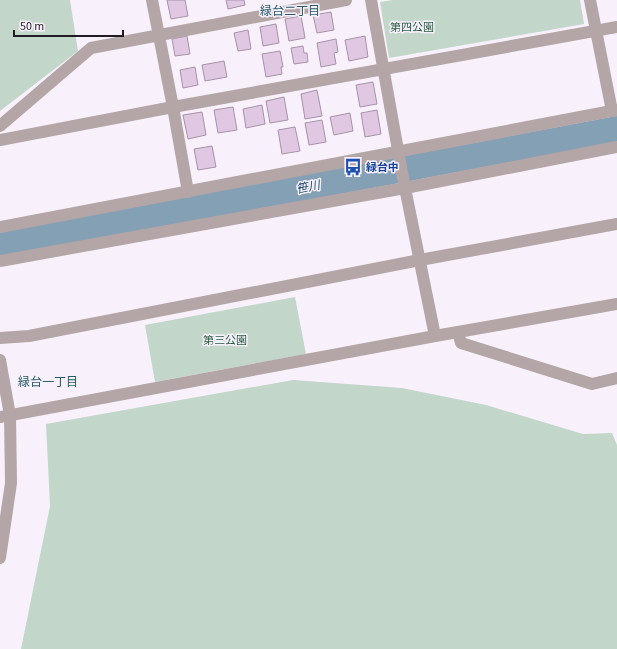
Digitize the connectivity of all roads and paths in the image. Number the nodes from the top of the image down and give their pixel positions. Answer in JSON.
{"nodes":[{"id":1,"x":152,"y":0,"type":"edge"},
{"id":2,"x":346,"y":0,"type":"edge"},
{"id":3,"x":371,"y":0,"type":"edge"},
{"id":4,"x":590,"y":0,"type":"edge"},
{"id":5,"x":617,"y":27,"type":"edge"},
{"id":6,"x":596,"y":31,"type":"junction"},
{"id":7,"x":159,"y":35,"type":"junction"},
{"id":8,"x":384,"y":68,"type":"junction"},
{"id":9,"x":173,"y":107,"type":"junction"},
{"id":10,"x":615,"y":111,"type":"edge"},
{"id":11,"x":0,"y":126,"type":"edge"},
{"id":12,"x":0,"y":140,"type":"edge"},
{"id":13,"x":617,"y":147,"type":"edge"},
{"id":14,"x":399,"y":157,"type":"junction"},
{"id":15,"x":404,"y":183,"type":"junction"},
{"id":16,"x":188,"y":192,"type":"junction"},
{"id":17,"x":617,"y":224,"type":"edge"},
{"id":18,"x":0,"y":227,"type":"edge"},
{"id":19,"x":420,"y":260,"type":"junction"},
{"id":20,"x":0,"y":261,"type":"edge"},
{"id":21,"x":617,"y":304,"type":"edge"},
{"id":22,"x":458,"y":332,"type":"junction"},
{"id":23,"x":435,"y":336,"type":"junction"},
{"id":24,"x":0,"y":338,"type":"edge"},
{"id":25,"x":0,"y":360,"type":"edge"},
{"id":26,"x":617,"y":378,"type":"edge"},
{"id":27,"x":5,"y":416,"type":"edge"},
{"id":28,"x":0,"y":558,"type":"edge"}],
"edges":[{"from":1,"to":7,"type":"street"},
{"from":2,"to":7,"type":"street"},
{"from":3,"to":8,"type":"street"},
{"from":4,"to":6,"type":"street"},
{"from":5,"to":6,"type":"street"},
{"from":6,"to":8,"type":"street"},
{"from":6,"to":10,"type":"street"},
{"from":7,"to":9,"type":"street"},
{"from":7,"to":11,"type":"street"},
{"from":8,"to":9,"type":"street"},
{"from":8,"to":14,"type":"street"},
{"from":9,"to":12,"type":"street"},
{"from":9,"to":16,"type":"street"},
{"from":10,"to":14,"type":"street"},
{"from":13,"to":15,"type":"street"},
{"from":14,"to":15,"type":"street"},
{"from":14,"to":16,"type":"street"},
{"from":15,"to":19,"type":"street"},
{"from":15,"to":20,"type":"street"},
{"from":16,"to":18,"type":"street"},
{"from":17,"to":19,"type":"street"},
{"from":19,"to":23,"type":"street"},
{"from":19,"to":24,"type":"street"},
{"from":21,"to":22,"type":"street"},
{"from":22,"to":23,"type":"street"},
{"from":22,"to":26,"type":"street"},
{"from":23,"to":27,"type":"street"},
{"from":25,"to":27,"type":"street"},
{"from":27,"to":28,"type":"street"}]}
